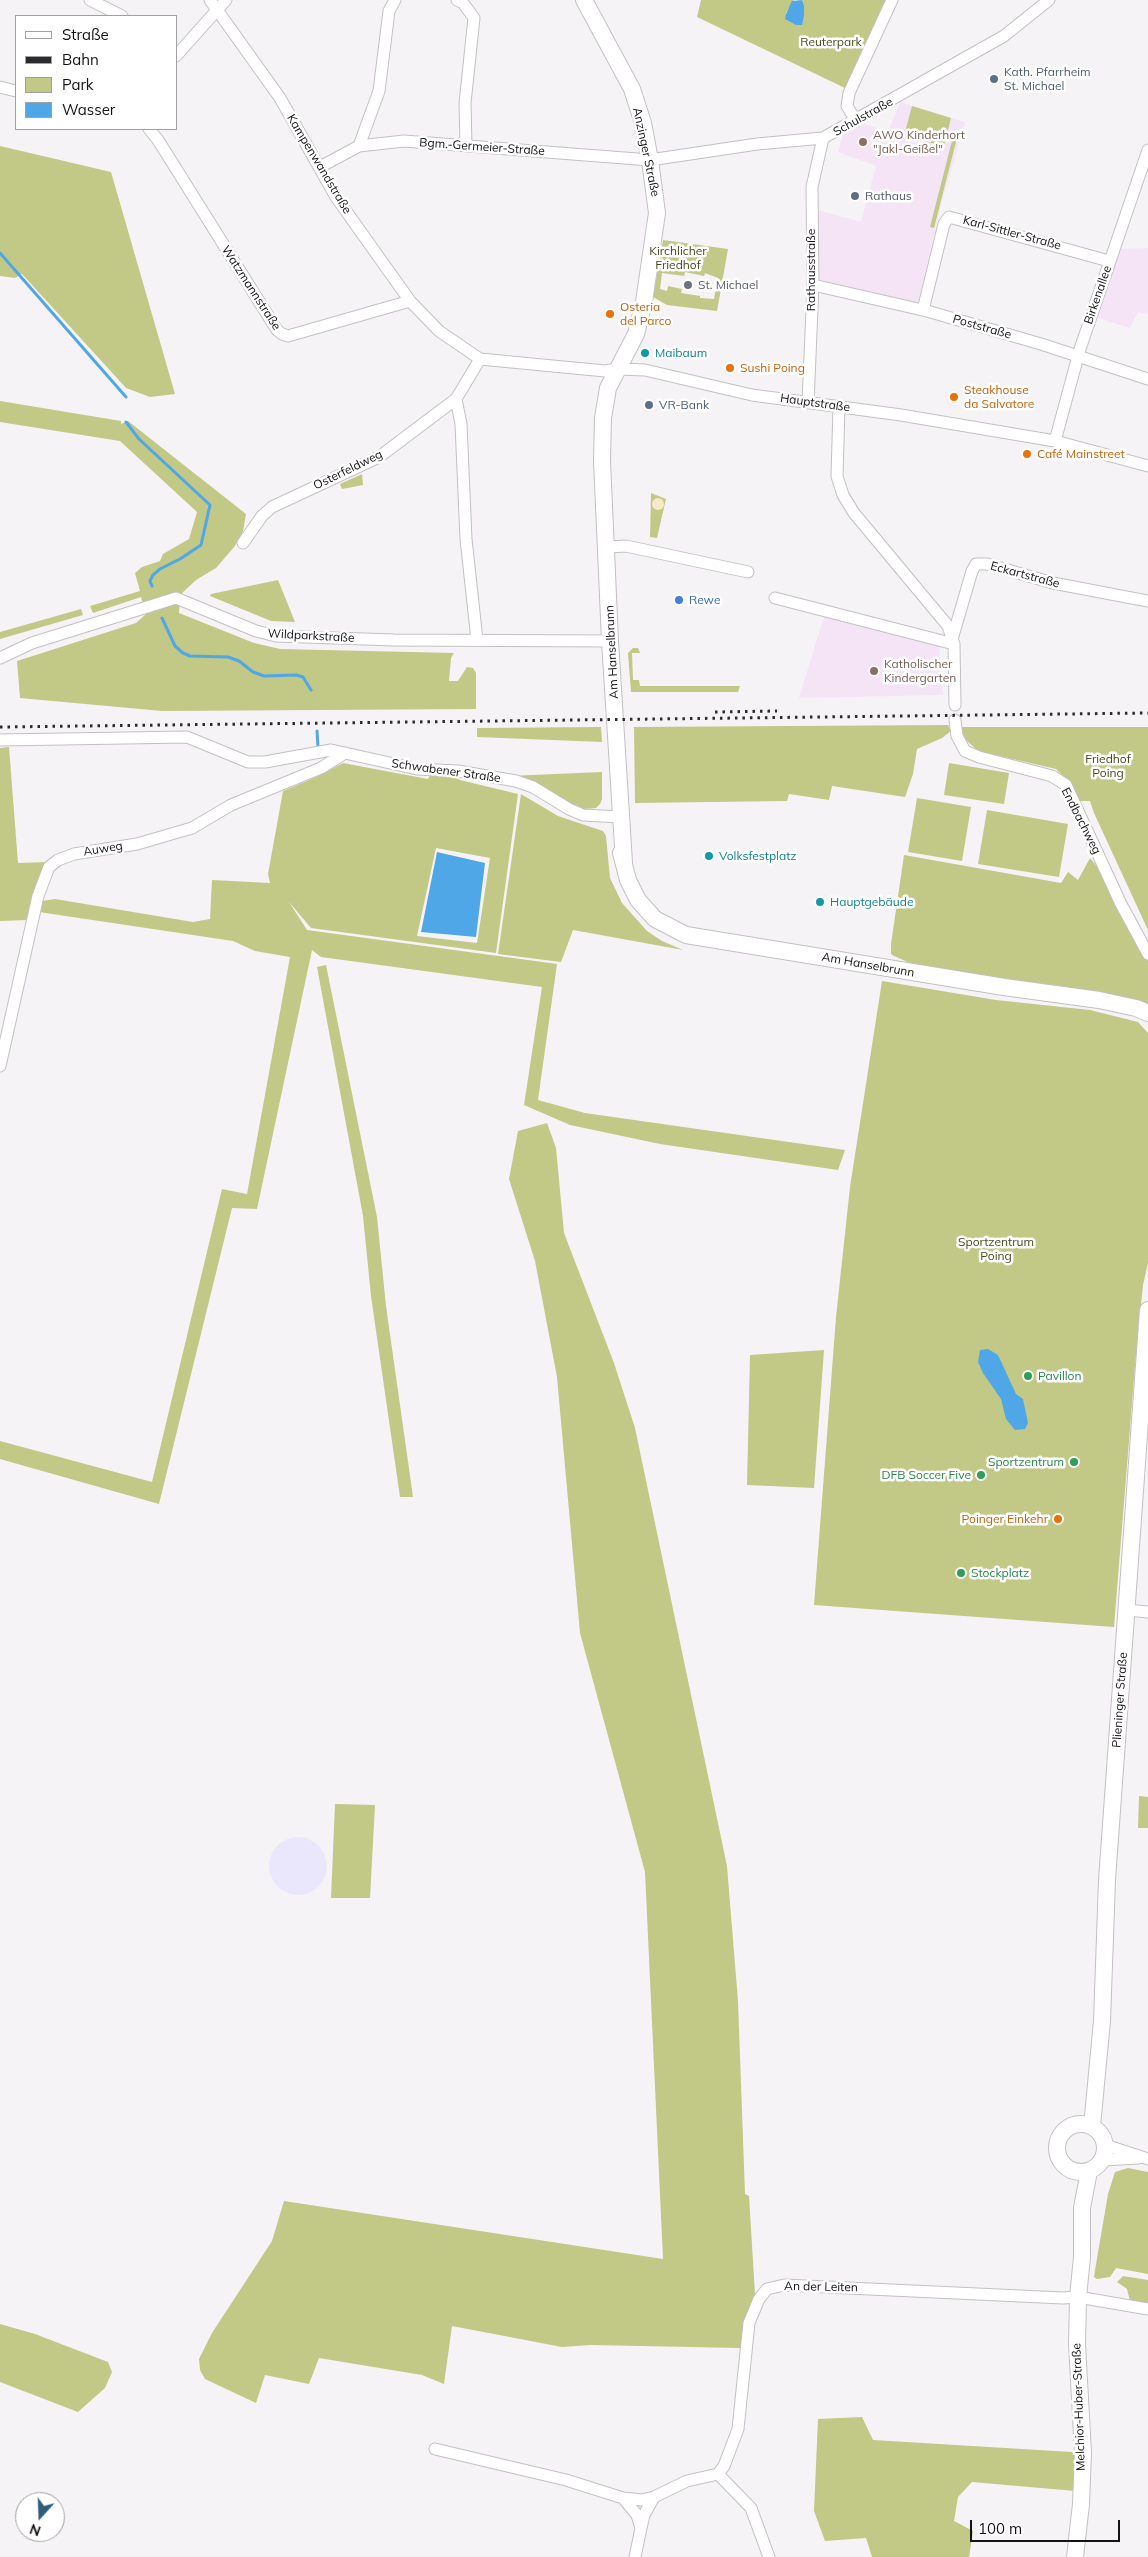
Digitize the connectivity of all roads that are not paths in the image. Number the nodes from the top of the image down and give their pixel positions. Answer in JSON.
{"nodes":[{"id":1,"x":90,"y":0,"type":"edge"},
{"id":2,"x":210,"y":0,"type":"edge"},
{"id":3,"x":226,"y":0,"type":"edge"},
{"id":4,"x":395,"y":0,"type":"edge"},
{"id":5,"x":457,"y":0,"type":"edge"},
{"id":6,"x":584,"y":0,"type":"edge"},
{"id":7,"x":892,"y":0,"type":"edge"},
{"id":8,"x":1049,"y":0,"type":"edge"},
{"id":9,"x":217,"y":11,"type":"junction"},
{"id":10,"x":120,"y":15,"type":"edge"},
{"id":11,"x":178,"y":51,"type":"edge"},
{"id":12,"x":0,"y":87,"type":"edge"},
{"id":13,"x":15,"y":91,"type":"edge"},
{"id":14,"x":856,"y":121,"type":"junction"},
{"id":15,"x":150,"y":130,"type":"edge"},
{"id":16,"x":823,"y":138,"type":"junction"},
{"id":17,"x":466,"y":145,"type":"junction"},
{"id":18,"x":359,"y":146,"type":"junction"},
{"id":19,"x":1148,"y":150,"type":"edge"},
{"id":20,"x":650,"y":160,"type":"junction"},
{"id":21,"x":320,"y":167,"type":"junction"},
{"id":22,"x":1110,"y":261,"type":"junction"},
{"id":23,"x":813,"y":285,"type":"junction"},
{"id":24,"x":410,"y":301,"type":"junction"},
{"id":25,"x":923,"y":310,"type":"junction"},
{"id":26,"x":1078,"y":356,"type":"junction"},
{"id":27,"x":480,"y":359,"type":"junction"},
{"id":28,"x":618,"y":369,"type":"junction"},
{"id":29,"x":1148,"y":379,"type":"edge"},
{"id":30,"x":456,"y":400,"type":"junction"},
{"id":31,"x":808,"y":403,"type":"junction"},
{"id":32,"x":839,"y":407,"type":"junction"},
{"id":33,"x":1055,"y":441,"type":"junction"},
{"id":34,"x":1148,"y":466,"type":"edge"},
{"id":35,"x":243,"y":543,"type":"dead end"},
{"id":36,"x":607,"y":547,"type":"junction"},
{"id":37,"x":748,"y":572,"type":"dead end"},
{"id":38,"x":775,"y":598,"type":"dead end"},
{"id":39,"x":1148,"y":601,"type":"edge"},
{"id":40,"x":477,"y":640,"type":"junction"},
{"id":41,"x":954,"y":640,"type":"junction"},
{"id":42,"x":610,"y":641,"type":"junction"},
{"id":43,"x":0,"y":658,"type":"edge"},
{"id":44,"x":955,"y":705,"type":"dead end"},
{"id":45,"x":955,"y":720,"type":"dead end"},
{"id":46,"x":0,"y":740,"type":"edge"},
{"id":47,"x":345,"y":753,"type":"junction"},
{"id":48,"x":620,"y":817,"type":"junction"},
{"id":49,"x":1148,"y":954,"type":"edge"},
{"id":50,"x":1148,"y":1014,"type":"edge"},
{"id":51,"x":0,"y":1066,"type":"edge"},
{"id":52,"x":1148,"y":1310,"type":"edge"},
{"id":53,"x":1127,"y":1610,"type":"junction"},
{"id":54,"x":1148,"y":1612,"type":"edge"},
{"id":55,"x":1095,"y":2089,"type":"junction"},
{"id":56,"x":1074,"y":2125,"type":"junction"},
{"id":57,"x":1092,"y":2126,"type":"junction"},
{"id":58,"x":1104,"y":2152,"type":"junction"},
{"id":59,"x":1147,"y":2159,"type":"edge"},
{"id":60,"x":1082,"y":2171,"type":"junction"},
{"id":61,"x":1078,"y":2297,"type":"junction"},
{"id":62,"x":1148,"y":2309,"type":"edge"},
{"id":63,"x":435,"y":2449,"type":"dead end"},
{"id":64,"x":718,"y":2474,"type":"junction"},
{"id":65,"x":654,"y":2497,"type":"junction"},
{"id":66,"x":623,"y":2498,"type":"junction"},
{"id":67,"x":641,"y":2528,"type":"junction"},
{"id":68,"x":636,"y":2557,"type":"edge"},
{"id":69,"x":769,"y":2557,"type":"edge"},
{"id":70,"x":1075,"y":2557,"type":"edge"}],
"edges":[{"from":1,"to":10,"type":"street"},
{"from":2,"to":9,"type":"street","name":"Kampenwandstraße"},
{"from":3,"to":9,"type":"street"},
{"from":4,"to":18,"type":"street"},
{"from":5,"to":17,"type":"street"},
{"from":6,"to":20,"type":"street","name":"Anzinger Straße"},
{"from":7,"to":14,"type":"street"},
{"from":8,"to":14,"type":"street","name":"Schulstraße"},
{"from":9,"to":11,"type":"street"},
{"from":9,"to":21,"type":"street","name":"Kampenwandstraße"},
{"from":12,"to":13,"type":"street"},
{"from":14,"to":16,"type":"street","name":"Schulstraße"},
{"from":15,"to":24,"type":"street","name":"Watzmannstraße"},
{"from":16,"to":20,"type":"street","name":"Schulstraße"},
{"from":16,"to":23,"type":"street","name":"Rathausstraße"},
{"from":17,"to":18,"type":"street","name":"Bgm.-Germeier-Straße"},
{"from":17,"to":20,"type":"street","name":"Bgm.-Germeier-Straße"},
{"from":18,"to":21,"type":"street","name":"Bgm.-Germeier-Straße"},
{"from":19,"to":22,"type":"street","name":"Birkenallee"},
{"from":20,"to":28,"type":"street","name":"Anzinger Straße"},
{"from":21,"to":24,"type":"street","name":"Kampenwandstraße"},
{"from":22,"to":25,"type":"street","name":"Karl-Sittler-Straße"},
{"from":22,"to":26,"type":"street","name":"Birkenallee"},
{"from":23,"to":25,"type":"street","name":"Poststraße"},
{"from":23,"to":31,"type":"street","name":"Rathausstraße"},
{"from":24,"to":27,"type":"street","name":"Kampenwandstraße"},
{"from":25,"to":26,"type":"street","name":"Poststraße"},
{"from":26,"to":29,"type":"street","name":"Poststraße"},
{"from":26,"to":33,"type":"street","name":"Birkenallee"},
{"from":27,"to":28,"type":"street","name":"Hauptstraße"},
{"from":27,"to":30,"type":"street"},
{"from":28,"to":31,"type":"street","name":"Hauptstraße"},
{"from":28,"to":36,"type":"street","name":"Am Hanselbrunn"},
{"from":30,"to":35,"type":"street","name":"Osterfeldweg"},
{"from":30,"to":40,"type":"street"},
{"from":31,"to":32,"type":"street","name":"Hauptstraße"},
{"from":32,"to":33,"type":"street","name":"Hauptstraße"},
{"from":32,"to":41,"type":"street"},
{"from":33,"to":34,"type":"street","name":"Hauptstraße"},
{"from":36,"to":37,"type":"street"},
{"from":36,"to":42,"type":"street","name":"Am Hanselbrunn"},
{"from":38,"to":41,"type":"street"},
{"from":39,"to":41,"type":"street","name":"Eckartstraße"},
{"from":40,"to":42,"type":"street","name":"Wildparkstraße"},
{"from":40,"to":43,"type":"street","name":"Wildparkstraße"},
{"from":41,"to":44,"type":"street"},
{"from":42,"to":48,"type":"street","name":"Am Hanselbrunn"},
{"from":45,"to":49,"type":"street","name":"Endbachweg"},
{"from":46,"to":47,"type":"street","name":"Schwabener Straße"},
{"from":47,"to":48,"type":"street","name":"Schwabener Straße"},
{"from":47,"to":51,"type":"street","name":"Auweg"},
{"from":48,"to":50,"type":"street","name":"Am Hanselbrunn"},
{"from":52,"to":53,"type":"street","name":"Plieninger Straße"},
{"from":53,"to":54,"type":"street"},
{"from":53,"to":55,"type":"street","name":"Plieninger Straße"},
{"from":55,"to":56,"type":"street","name":"Plieninger Straße"},
{"from":55,"to":57,"type":"street","name":"Plieninger Straße"},
{"from":56,"to":57,"type":"street"},
{"from":56,"to":60,"type":"street","name":"Plieninger Straße"},
{"from":57,"to":58,"type":"street"},
{"from":58,"to":59,"type":"street"},
{"from":58,"to":60,"type":"street"},
{"from":60,"to":61,"type":"street","name":"Melchior-Huber-Straße"},
{"from":61,"to":62,"type":"street","name":"An der Leiten"},
{"from":61,"to":64,"type":"street","name":"An der Leiten"},
{"from":61,"to":70,"type":"street","name":"Melchior-Huber-Straße"},
{"from":63,"to":66,"type":"street"},
{"from":64,"to":65,"type":"street"},
{"from":64,"to":69,"type":"street"},
{"from":65,"to":66,"type":"street"},
{"from":65,"to":67,"type":"street"},
{"from":66,"to":67,"type":"street"},
{"from":67,"to":68,"type":"street"}]}
